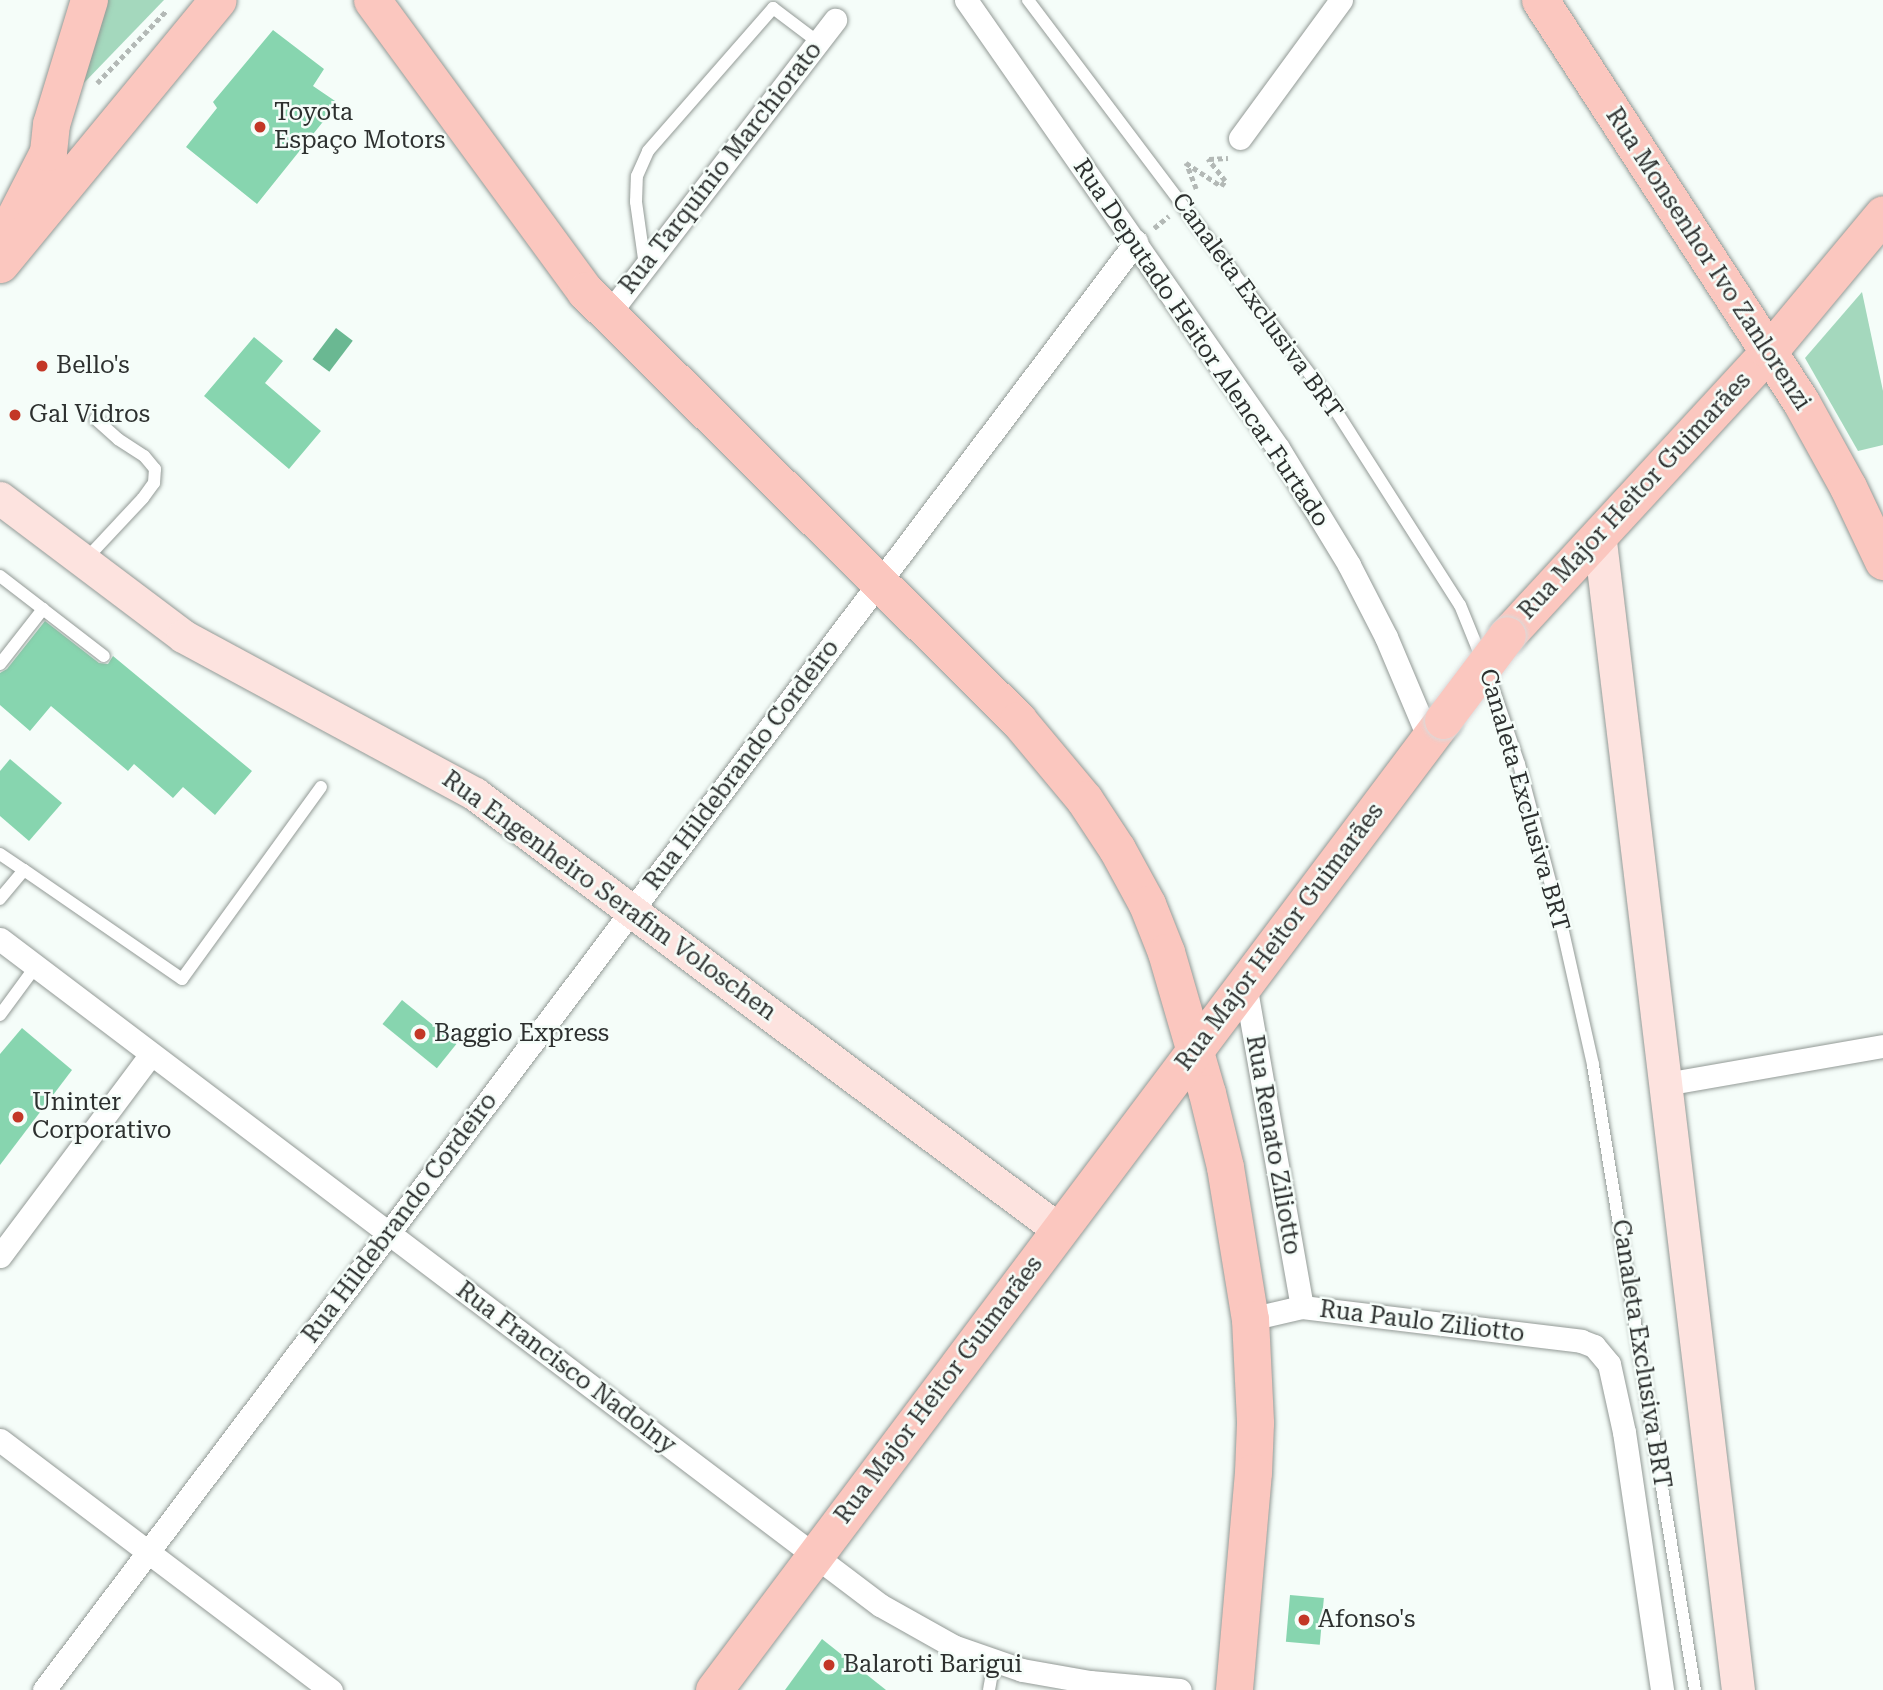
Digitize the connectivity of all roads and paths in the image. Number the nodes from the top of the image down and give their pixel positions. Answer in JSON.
{"nodes":[{"id":1,"x":89,"y":0,"type":"edge"},
{"id":2,"x":196,"y":0,"type":"edge"},
{"id":3,"x":218,"y":0,"type":"edge"},
{"id":4,"x":372,"y":0,"type":"edge"},
{"id":5,"x":966,"y":0,"type":"edge"},
{"id":6,"x":1028,"y":0,"type":"edge"},
{"id":7,"x":1341,"y":0,"type":"edge"},
{"id":8,"x":1540,"y":0,"type":"edge"},
{"id":9,"x":835,"y":20,"type":"dead end"},
{"id":10,"x":818,"y":42,"type":"junction"},
{"id":11,"x":1240,"y":138,"type":"dead end"},
{"id":12,"x":48,"y":152,"type":"junction"},
{"id":13,"x":1208,"y":159,"type":"dead end"},
{"id":14,"x":1183,"y":206,"type":"junction"},
{"id":15,"x":1883,"y":214,"type":"edge"},
{"id":16,"x":1136,"y":242,"type":"junction"},
{"id":17,"x":0,"y":246,"type":"edge"},
{"id":18,"x":0,"y":264,"type":"edge"},
{"id":19,"x":645,"y":266,"type":"junction"},
{"id":20,"x":607,"y":316,"type":"junction"},
{"id":21,"x":1769,"y":351,"type":"junction"},
{"id":22,"x":96,"y":419,"type":"dead end"},
{"id":23,"x":0,"y":498,"type":"edge"},
{"id":24,"x":1598,"y":533,"type":"junction"},
{"id":25,"x":1883,"y":561,"type":"edge"},
{"id":26,"x":83,"y":562,"type":"junction"},
{"id":27,"x":0,"y":576,"type":"edge"},
{"id":28,"x":879,"y":582,"type":"junction"},
{"id":29,"x":43,"y":610,"type":"junction"},
{"id":30,"x":104,"y":656,"type":"dead end"},
{"id":31,"x":0,"y":664,"type":"edge"},
{"id":32,"x":1436,"y":729,"type":"junction"},
{"id":33,"x":321,"y":787,"type":"dead end"},
{"id":34,"x":0,"y":854,"type":"edge"},
{"id":35,"x":24,"y":870,"type":"junction"},
{"id":36,"x":0,"y":899,"type":"edge"},
{"id":37,"x":632,"y":909,"type":"junction"},
{"id":38,"x":0,"y":939,"type":"edge"},
{"id":39,"x":36,"y":966,"type":"junction"},
{"id":40,"x":1245,"y":984,"type":"junction"},
{"id":41,"x":0,"y":1015,"type":"edge"},
{"id":42,"x":1883,"y":1046,"type":"edge"},
{"id":43,"x":1196,"y":1049,"type":"junction"},
{"id":44,"x":151,"y":1054,"type":"junction"},
{"id":45,"x":1665,"y":1084,"type":"junction"},
{"id":46,"x":1059,"y":1230,"type":"junction"},
{"id":47,"x":388,"y":1234,"type":"junction"},
{"id":48,"x":0,"y":1256,"type":"edge"},
{"id":49,"x":1302,"y":1307,"type":"junction"},
{"id":50,"x":1250,"y":1319,"type":"junction"},
{"id":51,"x":0,"y":1440,"type":"edge"},
{"id":52,"x":149,"y":1552,"type":"junction"},
{"id":53,"x":814,"y":1557,"type":"junction"},
{"id":54,"x":994,"y":1662,"type":"junction"},
{"id":55,"x":1041,"y":1683,"type":"edge"},
{"id":56,"x":44,"y":1690,"type":"edge"},
{"id":57,"x":331,"y":1690,"type":"edge"},
{"id":58,"x":714,"y":1690,"type":"edge"},
{"id":59,"x":989,"y":1690,"type":"edge"},
{"id":60,"x":1180,"y":1690,"type":"edge"},
{"id":61,"x":1234,"y":1690,"type":"edge"},
{"id":62,"x":1662,"y":1690,"type":"edge"},
{"id":63,"x":1695,"y":1690,"type":"edge"},
{"id":64,"x":1738,"y":1690,"type":"edge"}],
"edges":[{"from":1,"to":12,"type":"main road"},
{"from":2,"to":12,"type":"main road"},
{"from":3,"to":18,"type":"main road"},
{"from":4,"to":20,"type":"main road"},
{"from":5,"to":16,"type":"street","name":"Rua Deputado Heitor Alencar Furtado"},
{"from":6,"to":14,"type":"lane","name":"Canaleta Exclusiva BRT"},
{"from":7,"to":11,"type":"street"},
{"from":8,"to":21,"type":"main road","name":"Rua Monsenhor Ivo Zanlorenzi"},
{"from":9,"to":10,"type":"street","name":"Rua Tarquínio Marchiorato"},
{"from":10,"to":19,"type":"street","name":"Rua Tarquínio Marchiorato"},
{"from":10,"to":19,"type":"lane"},
{"from":12,"to":17,"type":"main road"},
{"from":13,"to":14,"type":"path"},
{"from":14,"to":16,"type":"path"},
{"from":14,"to":63,"type":"lane","name":"Canaleta Exclusiva BRT"},
{"from":15,"to":21,"type":"main road","name":"Rua Major Heitor Guimarães"},
{"from":16,"to":28,"type":"street","name":"Rua Hildebrando Cordeiro"},
{"from":16,"to":32,"type":"street","name":"Rua Deputado Heitor Alencar Furtado"},
{"from":19,"to":20,"type":"street","name":"Rua Tarquínio Marchiorato"},
{"from":20,"to":28,"type":"main road"},
{"from":21,"to":24,"type":"main road","name":"Rua Major Heitor Guimarães"},
{"from":21,"to":25,"type":"main road","name":"Rua Monsenhor Ivo Zanlorenzi"},
{"from":22,"to":26,"type":"lane"},
{"from":23,"to":26,"type":"street","name":"Rua Engenheiro Serafim Voloschen"},
{"from":24,"to":32,"type":"main road","name":"Rua Major Heitor Guimarães","bridge":true},
{"from":24,"to":45,"type":"street"},
{"from":26,"to":37,"type":"street","name":"Rua Engenheiro Serafim Voloschen"},
{"from":27,"to":29,"type":"lane"},
{"from":28,"to":37,"type":"street","name":"Rua Hildebrando Cordeiro"},
{"from":28,"to":43,"type":"main road"},
{"from":29,"to":30,"type":"lane"},
{"from":29,"to":31,"type":"lane"},
{"from":32,"to":40,"type":"main road","name":"Rua Major Heitor Guimarães"},
{"from":33,"to":35,"type":"lane"},
{"from":34,"to":35,"type":"lane"},
{"from":35,"to":36,"type":"lane"},
{"from":37,"to":46,"type":"street","name":"Rua Engenheiro Serafim Voloschen"},
{"from":37,"to":47,"type":"street","name":"Rua Hildebrando Cordeiro"},
{"from":38,"to":39,"type":"street","name":"Rua Francisco Nadolny"},
{"from":39,"to":41,"type":"lane"},
{"from":39,"to":44,"type":"street","name":"Rua Francisco Nadolny"},
{"from":40,"to":43,"type":"main road","name":"Rua Major Heitor Guimarães"},
{"from":40,"to":49,"type":"street","name":"Rua Renato Ziliotto"},
{"from":42,"to":45,"type":"street"},
{"from":43,"to":46,"type":"main road","name":"Rua Major Heitor Guimarães"},
{"from":43,"to":50,"type":"main road"},
{"from":44,"to":47,"type":"street","name":"Rua Francisco Nadolny"},
{"from":44,"to":48,"type":"street"},
{"from":45,"to":64,"type":"street"},
{"from":46,"to":53,"type":"main road","name":"Rua Major Heitor Guimarães"},
{"from":47,"to":52,"type":"street","name":"Rua Hildebrando Cordeiro"},
{"from":47,"to":53,"type":"street","name":"Rua Francisco Nadolny"},
{"from":49,"to":50,"type":"street","name":"Rua Paulo Ziliotto"},
{"from":49,"to":62,"type":"street","name":"Rua Paulo Ziliotto"},
{"from":50,"to":61,"type":"main road"},
{"from":51,"to":52,"type":"street"},
{"from":52,"to":56,"type":"street","name":"Rua Hildebrando Cordeiro"},
{"from":52,"to":57,"type":"street"},
{"from":53,"to":54,"type":"street","name":"Rua Francisco Nadolny"},
{"from":53,"to":58,"type":"main road","name":"Rua Major Heitor Guimarães"},
{"from":54,"to":55,"type":"street","name":"Rua Francisco Nadolny"},
{"from":54,"to":59,"type":"lane"},
{"from":55,"to":60,"type":"street","name":"Rua Francisco Nadolny"}]}
